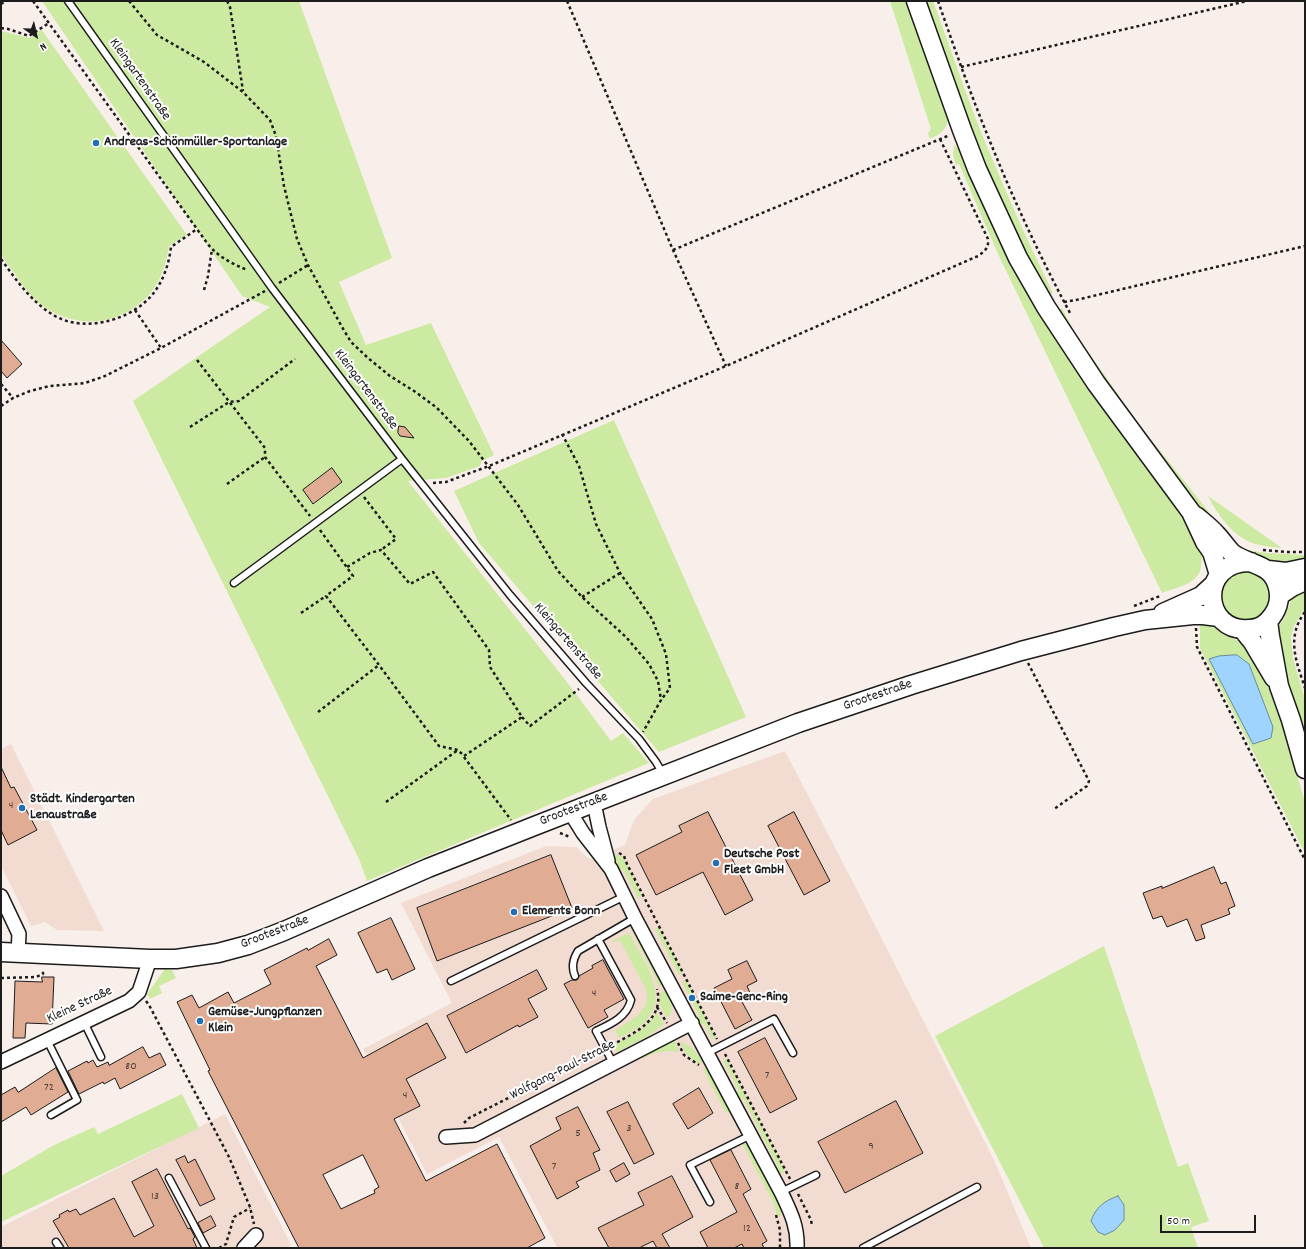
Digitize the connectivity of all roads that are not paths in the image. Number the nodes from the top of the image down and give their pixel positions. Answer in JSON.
{"nodes":[{"id":1,"x":68,"y":1,"type":"edge"},
{"id":2,"x":916,"y":1,"type":"edge"},
{"id":3,"x":402,"y":459,"type":"junction"},
{"id":4,"x":1191,"y":512,"type":"junction"},
{"id":5,"x":1256,"y":556,"type":"junction"},
{"id":6,"x":1305,"y":568,"type":"edge"},
{"id":7,"x":1268,"y":570,"type":"junction"},
{"id":8,"x":1216,"y":580,"type":"junction"},
{"id":9,"x":1305,"y":581,"type":"edge"},
{"id":10,"x":234,"y":583,"type":"dead end"},
{"id":11,"x":1280,"y":595,"type":"junction"},
{"id":12,"x":1219,"y":617,"type":"junction"},
{"id":13,"x":1145,"y":620,"type":"junction"},
{"id":14,"x":1268,"y":621,"type":"junction"},
{"id":15,"x":1243,"y":630,"type":"junction"},
{"id":16,"x":1279,"y":686,"type":"junction"},
{"id":17,"x":1305,"y":769,"type":"edge"},
{"id":18,"x":664,"y":776,"type":"junction"},
{"id":19,"x":594,"y":803,"type":"junction"},
{"id":20,"x":570,"y":812,"type":"junction"},
{"id":21,"x":611,"y":869,"type":"junction"},
{"id":22,"x":1,"y":896,"type":"edge"},
{"id":23,"x":625,"y":896,"type":"junction"},
{"id":24,"x":635,"y":918,"type":"junction"},
{"id":25,"x":598,"y":939,"type":"junction"},
{"id":26,"x":10,"y":952,"type":"edge"},
{"id":27,"x":150,"y":959,"type":"junction"},
{"id":28,"x":575,"y":976,"type":"dead end"},
{"id":29,"x":451,"y":981,"type":"dead end"},
{"id":30,"x":84,"y":1022,"type":"junction"},
{"id":31,"x":692,"y":1023,"type":"junction"},
{"id":32,"x":47,"y":1040,"type":"junction"},
{"id":33,"x":707,"y":1053,"type":"junction"},
{"id":34,"x":792,"y":1053,"type":"dead end"},
{"id":35,"x":101,"y":1056,"type":"dead end"},
{"id":36,"x":1,"y":1062,"type":"edge"},
{"id":37,"x":613,"y":1063,"type":"junction"},
{"id":38,"x":51,"y":1115,"type":"dead end"},
{"id":39,"x":751,"y":1135,"type":"junction"},
{"id":40,"x":446,"y":1137,"type":"road end"},
{"id":41,"x":816,"y":1175,"type":"dead end"},
{"id":42,"x":169,"y":1178,"type":"dead end"},
{"id":43,"x":977,"y":1187,"type":"dead end"},
{"id":44,"x":781,"y":1192,"type":"junction"},
{"id":45,"x":710,"y":1202,"type":"dead end"},
{"id":46,"x":256,"y":1235,"type":"road end"},
{"id":47,"x":56,"y":1242,"type":"dead end"},
{"id":48,"x":798,"y":1247,"type":"edge"},
{"id":49,"x":60,"y":1248,"type":"edge"},
{"id":50,"x":206,"y":1248,"type":"edge"},
{"id":51,"x":244,"y":1248,"type":"edge"},
{"id":52,"x":863,"y":1248,"type":"edge"}],
"edges":[{"from":1,"to":3,"type":"lane","name":"Kleingartenstraße"},
{"from":2,"to":4,"type":"main road"},
{"from":3,"to":10,"type":"lane"},
{"from":3,"to":18,"type":"lane","name":"Kleingartenstraße"},
{"from":4,"to":5,"type":"main road"},
{"from":4,"to":8,"type":"main road"},
{"from":5,"to":7,"type":"main road"},
{"from":5,"to":8,"type":"main road"},
{"from":6,"to":7,"type":"main road"},
{"from":7,"to":11,"type":"main road"},
{"from":8,"to":12,"type":"main road"},
{"from":8,"to":13,"type":"main road","name":"Grootestraße"},
{"from":9,"to":11,"type":"main road"},
{"from":11,"to":14,"type":"main road"},
{"from":12,"to":13,"type":"main road","name":"Grootestraße"},
{"from":12,"to":15,"type":"main road"},
{"from":13,"to":18,"type":"main road","name":"Grootestraße"},
{"from":14,"to":15,"type":"main road"},
{"from":14,"to":16,"type":"main road"},
{"from":15,"to":16,"type":"main road"},
{"from":16,"to":17,"type":"main road"},
{"from":18,"to":19,"type":"main road","name":"Grootestraße"},
{"from":19,"to":20,"type":"main road","name":"Grootestraße"},
{"from":19,"to":21,"type":"street"},
{"from":20,"to":21,"type":"street"},
{"from":20,"to":27,"type":"main road","name":"Grootestraße"},
{"from":21,"to":23,"type":"street"},
{"from":22,"to":26,"type":"street"},
{"from":23,"to":24,"type":"street"},
{"from":23,"to":29,"type":"lane"},
{"from":24,"to":25,"type":"lane"},
{"from":24,"to":31,"type":"street"},
{"from":25,"to":28,"type":"lane"},
{"from":25,"to":37,"type":"lane"},
{"from":26,"to":27,"type":"main road","name":"Grootestraße"},
{"from":27,"to":30,"type":"street","name":"Kleine Straße"},
{"from":30,"to":32,"type":"street","name":"Kleine Straße"},
{"from":30,"to":35,"type":"lane"},
{"from":31,"to":33,"type":"street"},
{"from":31,"to":37,"type":"street","name":"Wolfgang-Paul-Straße"},
{"from":32,"to":36,"type":"street","name":"Kleine Straße"},
{"from":32,"to":38,"type":"lane"},
{"from":33,"to":34,"type":"lane"},
{"from":33,"to":39,"type":"street"},
{"from":37,"to":40,"type":"street","name":"Wolfgang-Paul-Straße"},
{"from":39,"to":44,"type":"street"},
{"from":39,"to":45,"type":"lane"},
{"from":41,"to":44,"type":"lane"},
{"from":42,"to":50,"type":"lane"},
{"from":43,"to":52,"type":"lane"},
{"from":44,"to":48,"type":"street"},
{"from":46,"to":51,"type":"street"},
{"from":47,"to":49,"type":"lane"}]}
